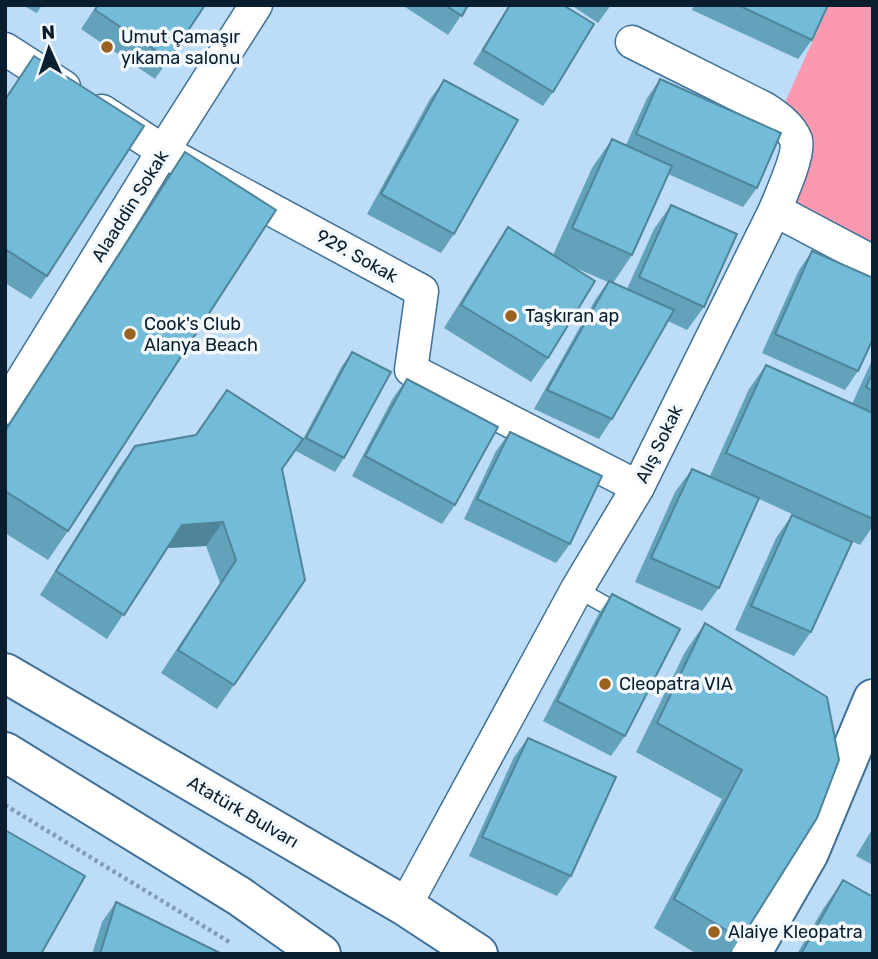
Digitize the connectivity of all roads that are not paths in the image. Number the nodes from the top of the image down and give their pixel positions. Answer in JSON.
{"nodes":[{"id":1,"x":256,"y":5,"type":"edge"},
{"id":2,"x":632,"y":42,"type":"dead end"},
{"id":3,"x":5,"y":49,"type":"edge"},
{"id":4,"x":163,"y":151,"type":"junction"},
{"id":5,"x":775,"y":209,"type":"junction"},
{"id":6,"x":873,"y":262,"type":"edge"},
{"id":7,"x":5,"y":408,"type":"edge"},
{"id":8,"x":638,"y":488,"type":"junction"},
{"id":9,"x":577,"y":589,"type":"junction"},
{"id":10,"x":636,"y":621,"type":"edge"},
{"id":11,"x":5,"y":673,"type":"edge"},
{"id":12,"x":873,"y":699,"type":"edge"},
{"id":13,"x":7,"y":758,"type":"edge"},
{"id":14,"x":405,"y":906,"type":"junction"},
{"id":15,"x":321,"y":954,"type":"edge"},
{"id":16,"x":478,"y":954,"type":"edge"},
{"id":17,"x":751,"y":954,"type":"edge"}],
"edges":[{"from":1,"to":4,"type":"street","name":"Alaaddin Sokak"},
{"from":2,"to":5,"type":"street","name":"Alış Sokak"},
{"from":3,"to":4,"type":"street","name":"929. Sokak"},
{"from":4,"to":7,"type":"street","name":"Alaaddin Sokak"},
{"from":4,"to":8,"type":"street","name":"929. Sokak"},
{"from":5,"to":6,"type":"street"},
{"from":5,"to":8,"type":"street","name":"Alış Sokak"},
{"from":8,"to":9,"type":"street","name":"Alış Sokak"},
{"from":9,"to":10,"type":"lane"},
{"from":9,"to":14,"type":"street","name":"Alış Sokak"},
{"from":11,"to":14,"type":"street","name":"Atatürk Bulvarı"},
{"from":12,"to":17,"type":"street"},
{"from":13,"to":15,"type":"street"},
{"from":14,"to":16,"type":"street","name":"Atatürk Bulvarı"}]}
